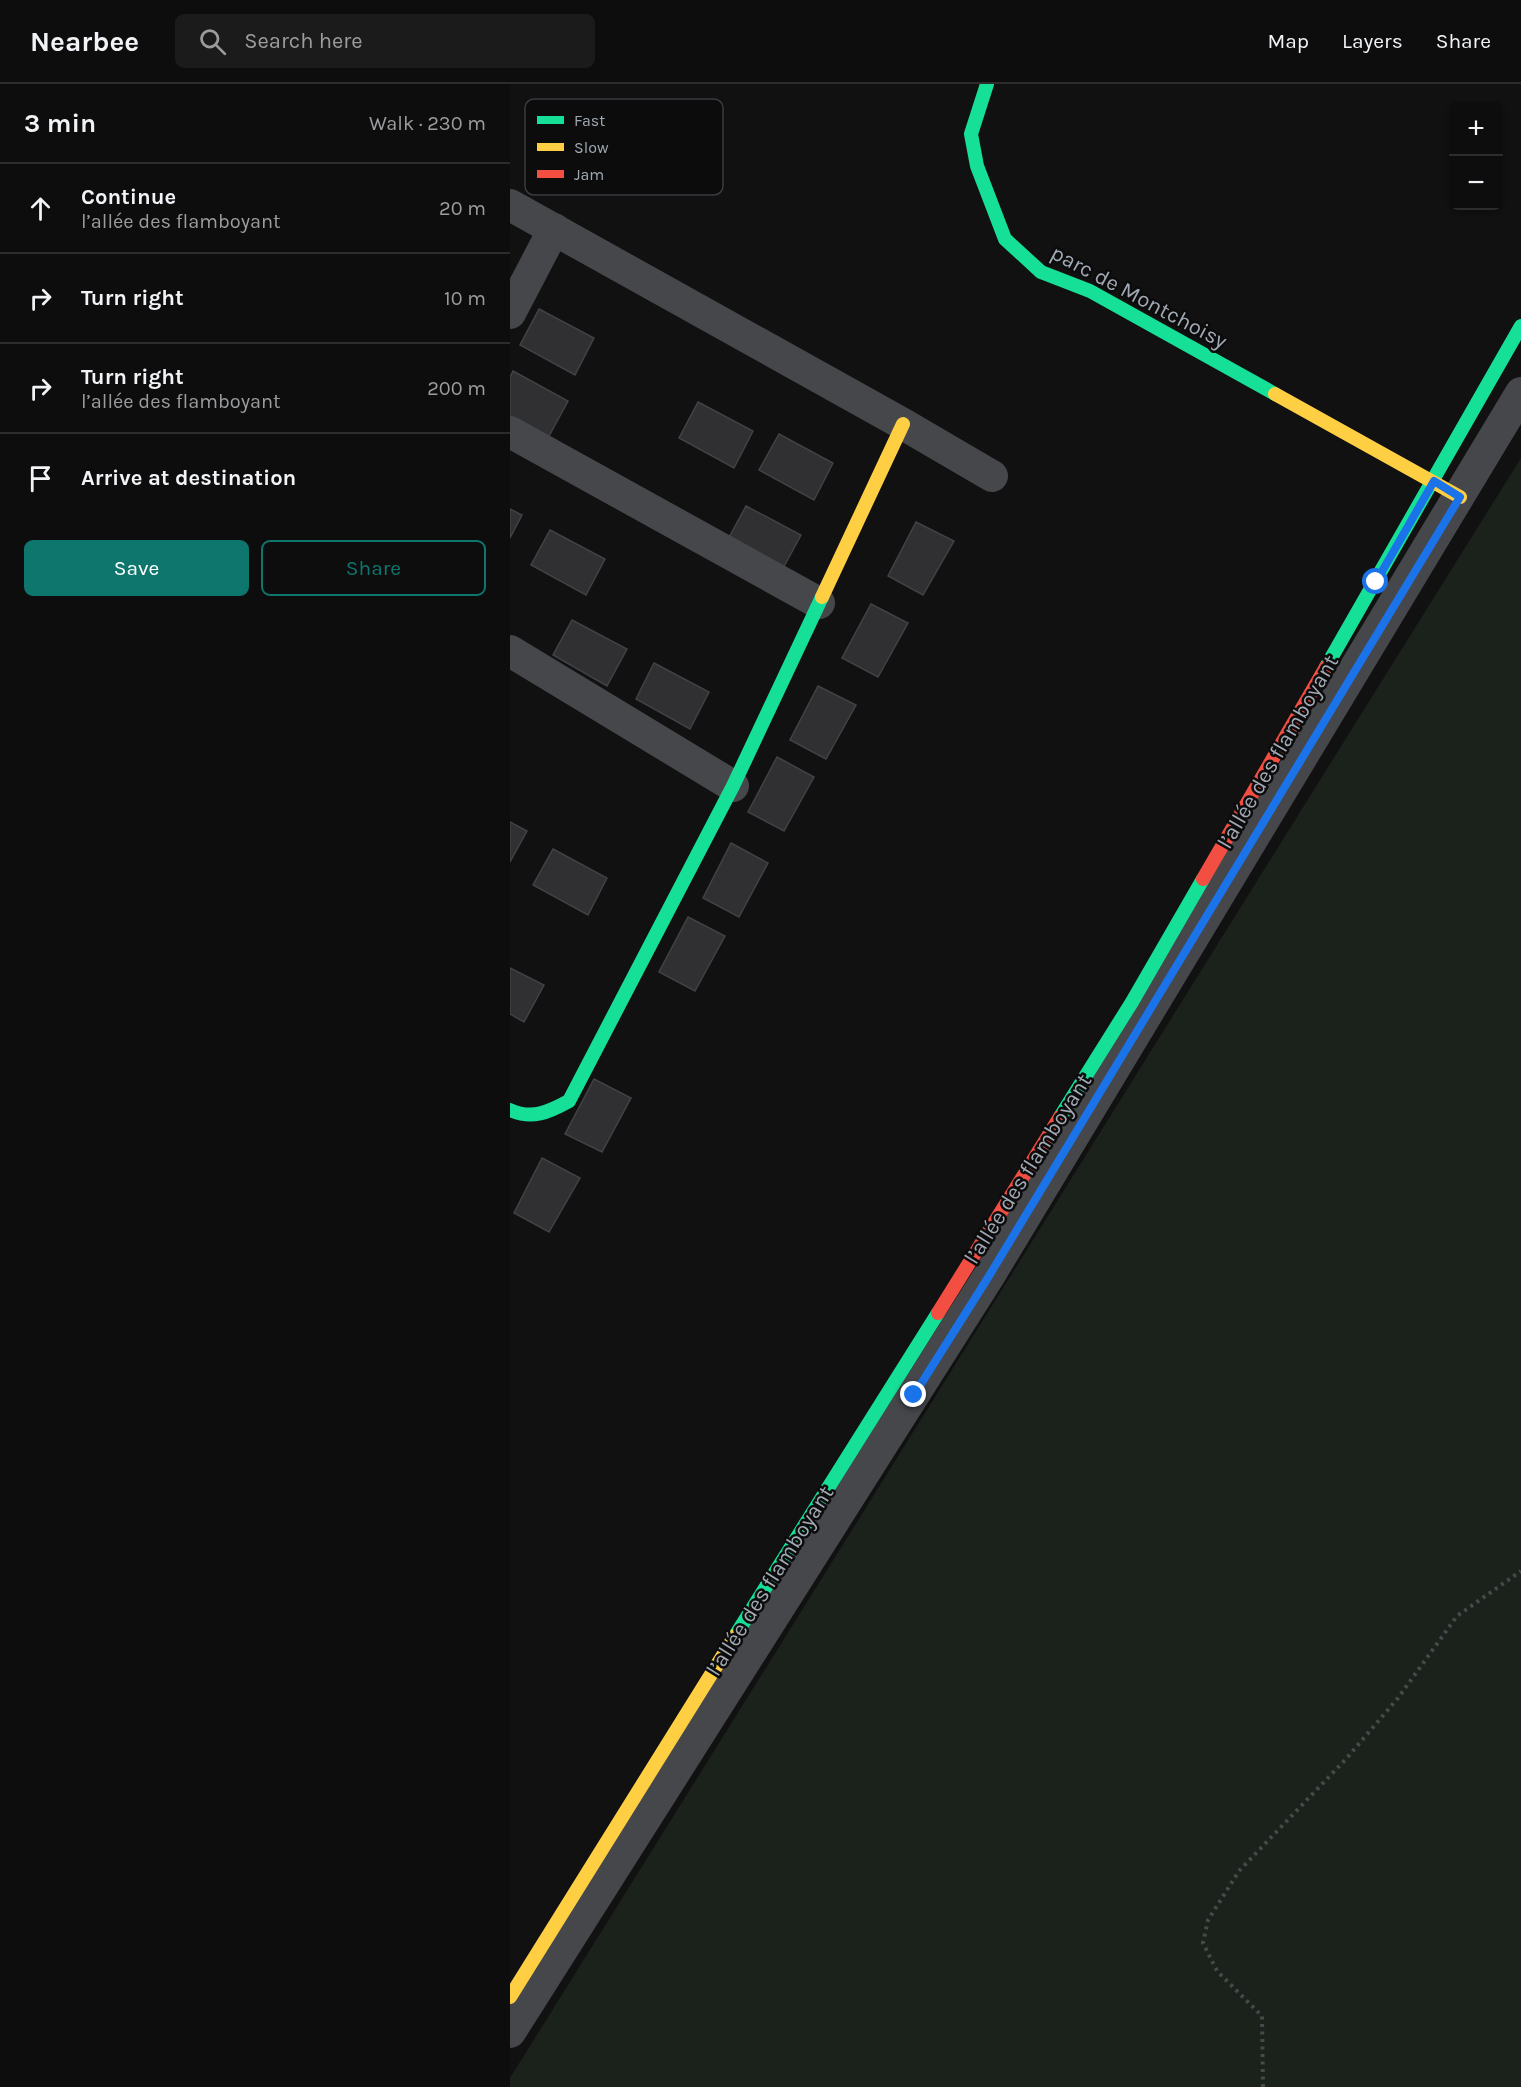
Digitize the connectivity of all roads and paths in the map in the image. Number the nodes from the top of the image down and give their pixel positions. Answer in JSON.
{"nodes":[{"id":1,"x":987,"y":84,"type":"edge"},
{"id":2,"x":510,"y":205,"type":"edge"},
{"id":3,"x":554,"y":229,"type":"junction"},
{"id":4,"x":510,"y":313,"type":"edge"},
{"id":5,"x":1521,"y":326,"type":"edge"},
{"id":6,"x":1521,"y":393,"type":"edge"},
{"id":7,"x":903,"y":424,"type":"junction"},
{"id":8,"x":510,"y":432,"type":"edge"},
{"id":9,"x":992,"y":476,"type":"dead end"},
{"id":10,"x":1447,"y":489,"type":"junction"},
{"id":11,"x":819,"y":603,"type":"junction"},
{"id":12,"x":510,"y":651,"type":"edge"},
{"id":13,"x":733,"y":786,"type":"junction"},
{"id":14,"x":510,"y":1110,"type":"edge"},
{"id":15,"x":1521,"y":1571,"type":"edge"},
{"id":16,"x":510,"y":1997,"type":"edge"},
{"id":17,"x":510,"y":2032,"type":"edge"},
{"id":18,"x":1263,"y":2087,"type":"edge"}],
"edges":[{"from":1,"to":10,"type":"street","name":"parc de Montchoisy"},
{"from":2,"to":3,"type":"street"},
{"from":3,"to":4,"type":"street"},
{"from":3,"to":7,"type":"street"},
{"from":5,"to":10,"type":"street","name":"l’allée des flamboyant"},
{"from":6,"to":10,"type":"street","name":"l’allée des flamboyant"},
{"from":7,"to":9,"type":"street"},
{"from":7,"to":11,"type":"street"},
{"from":8,"to":11,"type":"street"},
{"from":10,"to":16,"type":"street","name":"l’allée des flamboyant"},
{"from":10,"to":17,"type":"street","name":"l’allée des flamboyant"},
{"from":11,"to":13,"type":"street"},
{"from":12,"to":13,"type":"street"},
{"from":13,"to":14,"type":"street"},
{"from":15,"to":18,"type":"path"}]}
